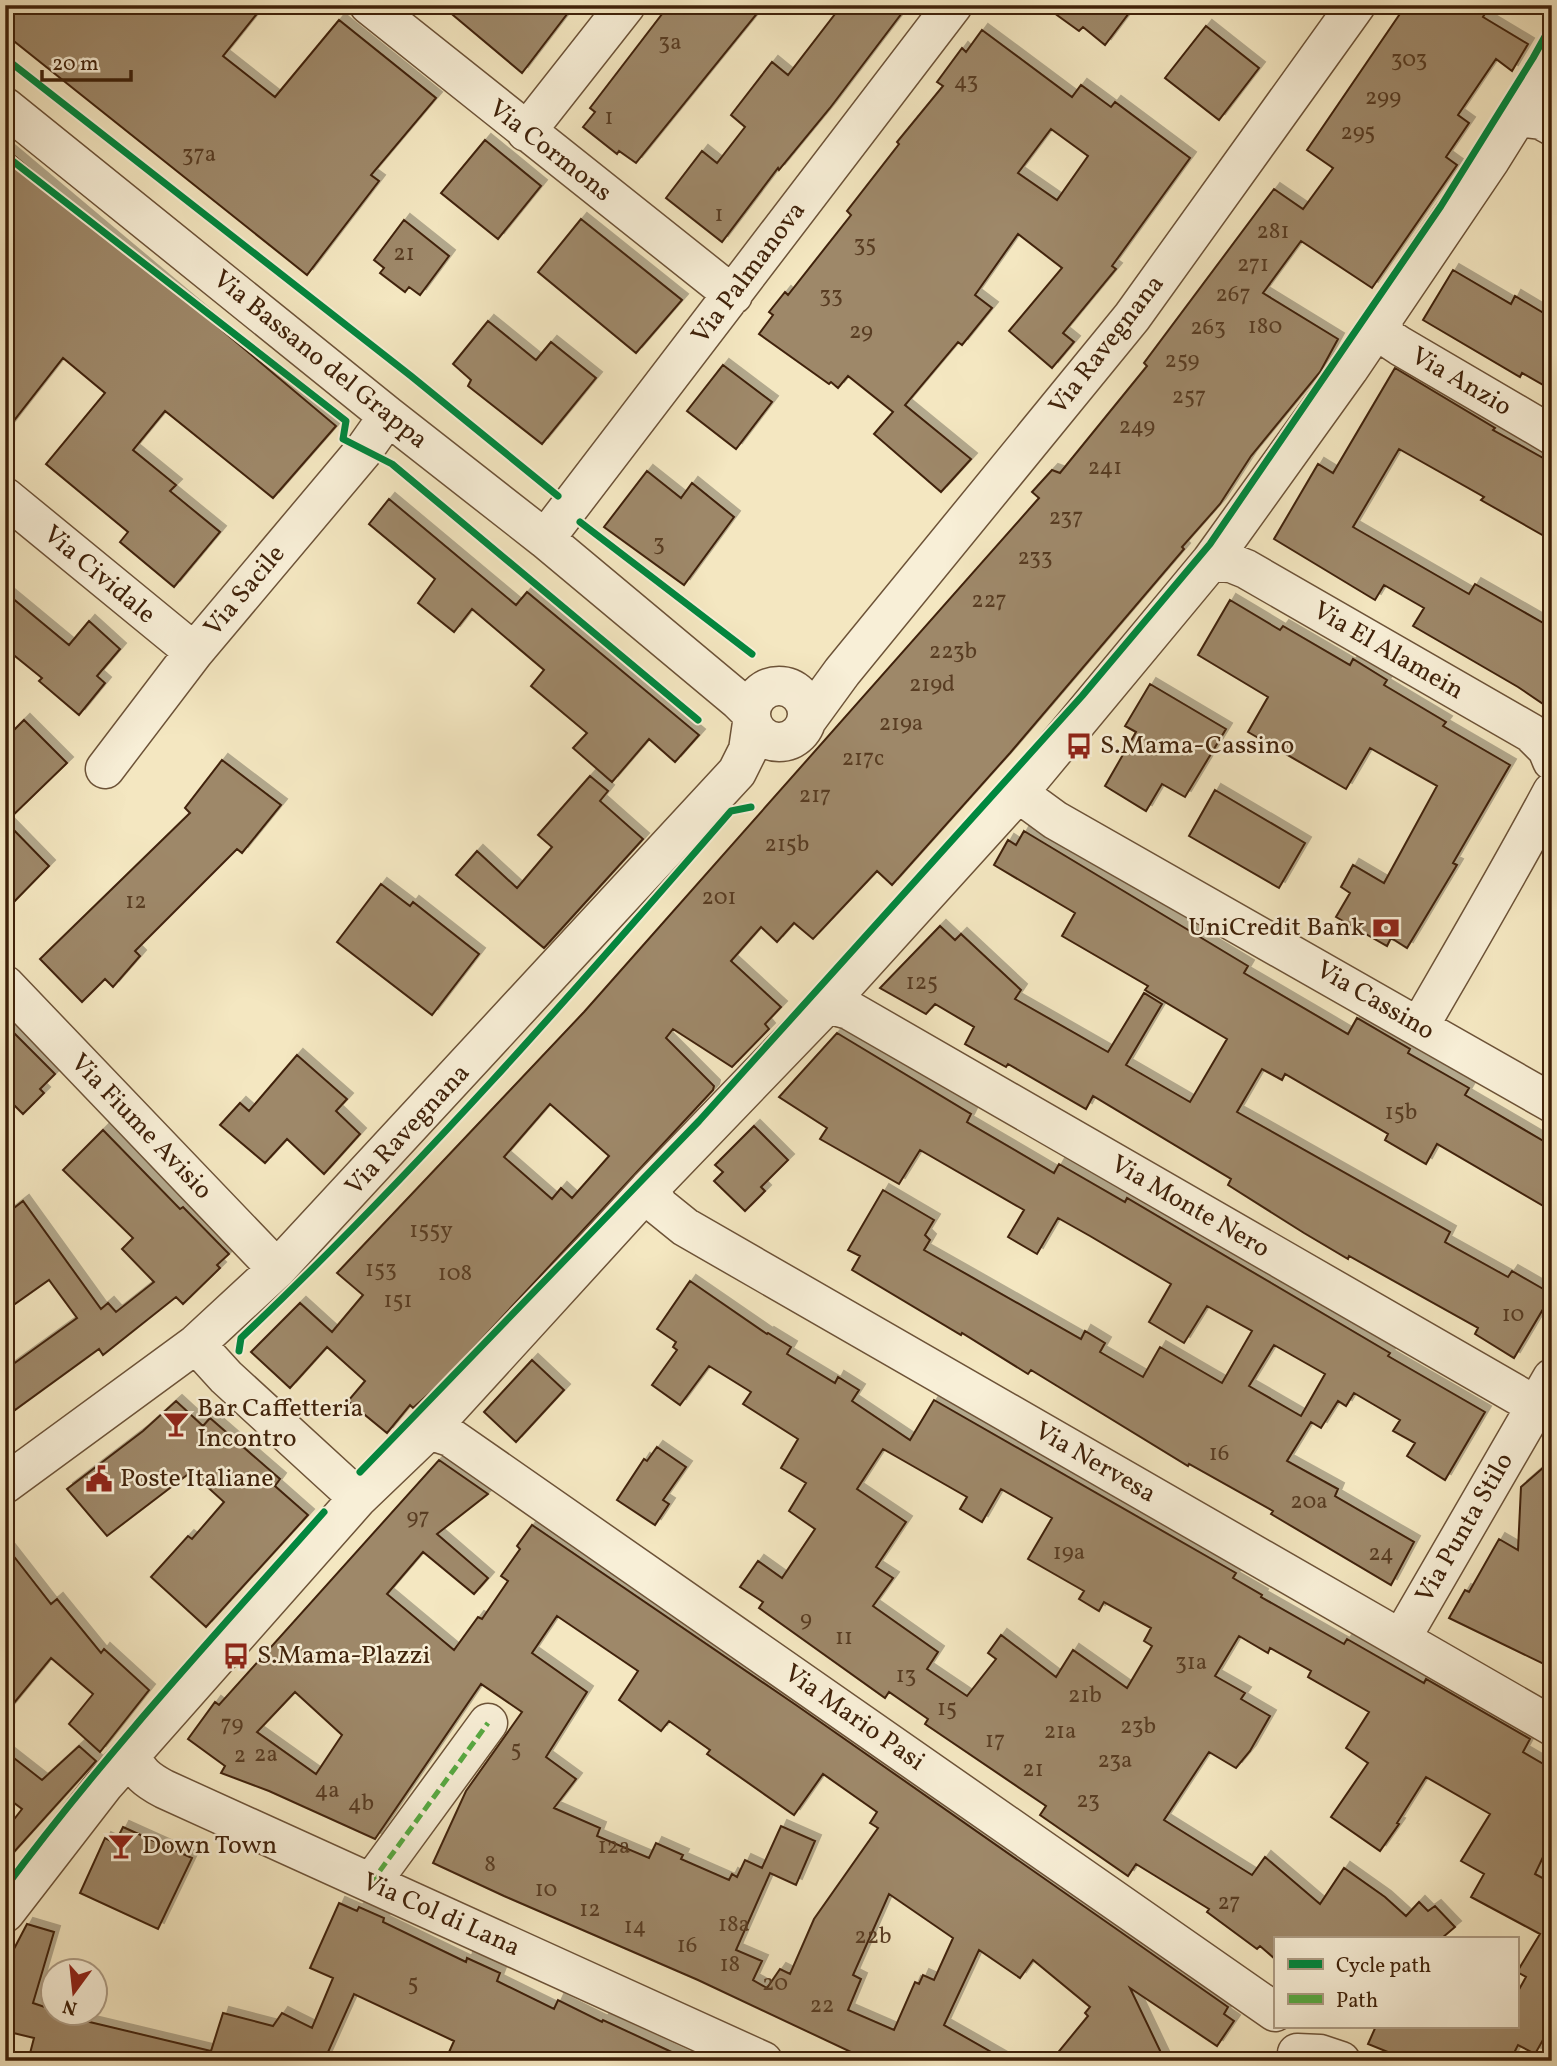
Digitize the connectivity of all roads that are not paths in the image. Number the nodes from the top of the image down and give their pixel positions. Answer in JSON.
{"nodes":[{"id":1,"x":369,"y":5,"type":"edge"},
{"id":2,"x":626,"y":5,"type":"edge"},
{"id":3,"x":953,"y":5,"type":"edge"},
{"id":4,"x":1356,"y":5,"type":"edge"},
{"id":5,"x":1552,"y":61,"type":"edge"},
{"id":6,"x":5,"y":107,"type":"edge"},
{"id":7,"x":1535,"y":122,"type":"edge"},
{"id":8,"x":526,"y":132,"type":"junction"},
{"id":9,"x":733,"y":295,"type":"junction"},
{"id":10,"x":1383,"y":320,"type":"junction"},
{"id":11,"x":387,"y":415,"type":"junction"},
{"id":12,"x":1552,"y":435,"type":"edge"},
{"id":13,"x":5,"y":497,"type":"edge"},
{"id":14,"x":545,"y":540,"type":"junction"},
{"id":15,"x":1211,"y":561,"type":"junction"},
{"id":16,"x":194,"y":652,"type":"junction"},
{"id":17,"x":776,"y":706,"type":"junction"},
{"id":18,"x":1552,"y":761,"type":"edge"},
{"id":19,"x":105,"y":769,"type":"dead end"},
{"id":20,"x":1020,"y":792,"type":"junction"},
{"id":21,"x":1552,"y":792,"type":"edge"},
{"id":22,"x":5,"y":985,"type":"edge"},
{"id":23,"x":827,"y":1004,"type":"junction"},
{"id":24,"x":1419,"y":1027,"type":"junction"},
{"id":25,"x":1552,"y":1103,"type":"edge"},
{"id":26,"x":649,"y":1189,"type":"junction"},
{"id":27,"x":277,"y":1269,"type":"junction"},
{"id":28,"x":196,"y":1344,"type":"junction"},
{"id":29,"x":1547,"y":1399,"type":"edge"},
{"id":30,"x":429,"y":1430,"type":"junction"},
{"id":31,"x":5,"y":1484,"type":"edge"},
{"id":32,"x":358,"y":1498,"type":"junction"},
{"id":33,"x":1409,"y":1643,"type":"junction"},
{"id":34,"x":488,"y":1723,"type":"dead end"},
{"id":35,"x":1552,"y":1726,"type":"edge"},
{"id":36,"x":131,"y":1755,"type":"junction"},
{"id":37,"x":371,"y":1883,"type":"junction"},
{"id":38,"x":5,"y":1913,"type":"edge"},
{"id":39,"x":1274,"y":2011,"type":"edge"},
{"id":40,"x":1291,"y":2047,"type":"edge"},
{"id":41,"x":763,"y":2061,"type":"edge"},
{"id":42,"x":1341,"y":2061,"type":"edge"}],
"edges":[{"from":1,"to":8,"type":"street","name":"Via Cormons"},
{"from":2,"to":8,"type":"street"},
{"from":3,"to":9,"type":"street","name":"Via Palmanova"},
{"from":4,"to":17,"type":"street","name":"Via Ravegnana"},
{"from":5,"to":7,"type":"street"},
{"from":6,"to":11,"type":"street","name":"Via Bassano del Grappa"},
{"from":7,"to":10,"type":"street"},
{"from":8,"to":9,"type":"street","name":"Via Cormons"},
{"from":9,"to":14,"type":"street","name":"Via Palmanova"},
{"from":10,"to":12,"type":"street","name":"Via Anzio"},
{"from":10,"to":15,"type":"street"},
{"from":11,"to":14,"type":"street","name":"Via Bassano del Grappa"},
{"from":11,"to":16,"type":"street","name":"Via Sacile"},
{"from":13,"to":16,"type":"street","name":"Via Cividale"},
{"from":14,"to":17,"type":"street","name":"Via Bassano del Grappa"},
{"from":15,"to":18,"type":"street","name":"Via El Alamein"},
{"from":15,"to":20,"type":"street"},
{"from":16,"to":19,"type":"street","name":"Via Sacile"},
{"from":17,"to":27,"type":"street","name":"Via Ravegnana"},
{"from":20,"to":23,"type":"street"},
{"from":20,"to":24,"type":"street","name":"Via Cassino"},
{"from":21,"to":24,"type":"street"},
{"from":22,"to":27,"type":"street","name":"Via Fiume Avisio"},
{"from":23,"to":26,"type":"street"},
{"from":23,"to":29,"type":"street","name":"Via Monte Nero"},
{"from":24,"to":25,"type":"street","name":"Via Cassino"},
{"from":26,"to":30,"type":"street"},
{"from":26,"to":33,"type":"street","name":"Via Nervesa"},
{"from":27,"to":28,"type":"street","name":"Via Ravegnana"},
{"from":28,"to":31,"type":"street","name":"Via Ravegnana"},
{"from":28,"to":32,"type":"street"},
{"from":29,"to":33,"type":"street","name":"Via Punta Stilo"},
{"from":30,"to":32,"type":"street"},
{"from":30,"to":39,"type":"street","name":"Via Mario Pasi"},
{"from":32,"to":36,"type":"street"},
{"from":33,"to":35,"type":"street","name":"Via Nervesa"},
{"from":34,"to":37,"type":"street"},
{"from":36,"to":37,"type":"street","name":"Via Col di Lana"},
{"from":36,"to":38,"type":"street"},
{"from":37,"to":41,"type":"street","name":"Via Col di Lana"},
{"from":40,"to":42,"type":"street"}]}
